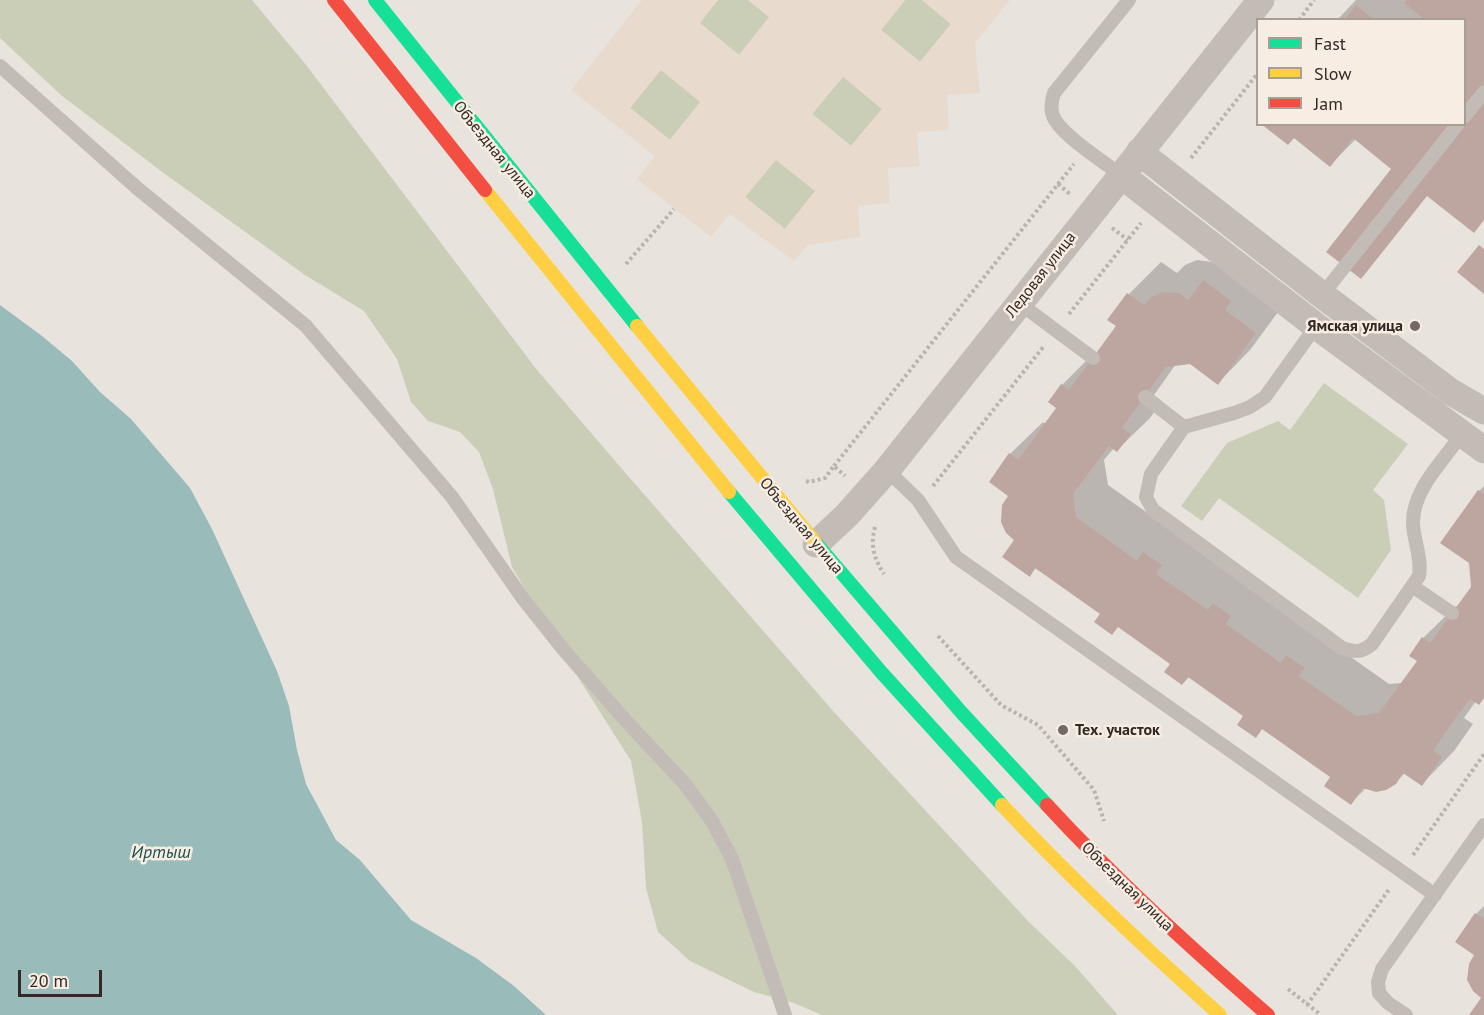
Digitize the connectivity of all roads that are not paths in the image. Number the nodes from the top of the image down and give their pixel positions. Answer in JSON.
{"nodes":[{"id":1,"x":334,"y":0,"type":"edge"},
{"id":2,"x":375,"y":0,"type":"edge"},
{"id":3,"x":1129,"y":0,"type":"edge"},
{"id":4,"x":1261,"y":0,"type":"edge"},
{"id":5,"x":0,"y":66,"type":"edge"},
{"id":6,"x":1484,"y":92,"type":"edge"},
{"id":7,"x":1466,"y":114,"type":"edge"},
{"id":8,"x":1456,"y":126,"type":"edge"},
{"id":9,"x":1139,"y":152,"type":"junction"},
{"id":10,"x":1121,"y":175,"type":"junction"},
{"id":11,"x":1322,"y":295,"type":"junction"},
{"id":12,"x":1019,"y":303,"type":"junction"},
{"id":13,"x":1316,"y":326,"type":"junction"},
{"id":14,"x":1093,"y":358,"type":"dead end"},
{"id":15,"x":1145,"y":397,"type":"dead end"},
{"id":16,"x":1484,"y":411,"type":"edge"},
{"id":17,"x":1184,"y":427,"type":"junction"},
{"id":18,"x":1462,"y":435,"type":"junction"},
{"id":19,"x":1484,"y":450,"type":"edge"},
{"id":20,"x":887,"y":470,"type":"junction"},
{"id":21,"x":803,"y":555,"type":"junction"},
{"id":22,"x":1412,"y":586,"type":"junction"},
{"id":23,"x":1452,"y":613,"type":"dead end"},
{"id":24,"x":1484,"y":825,"type":"edge"},
{"id":25,"x":1435,"y":894,"type":"junction"},
{"id":26,"x":785,"y":1015,"type":"edge"},
{"id":27,"x":1220,"y":1015,"type":"edge"},
{"id":28,"x":1268,"y":1015,"type":"edge"},
{"id":29,"x":1406,"y":1015,"type":"edge"}],
"edges":[{"from":1,"to":21,"type":"main road","name":"Объездная улица"},
{"from":2,"to":21,"type":"main road","name":"Объездная улица"},
{"from":3,"to":10,"type":"lane"},
{"from":4,"to":9,"type":"street","name":"Ледовая улица"},
{"from":5,"to":26,"type":"lane"},
{"from":6,"to":7,"type":"lane"},
{"from":8,"to":11,"type":"lane"},
{"from":9,"to":10,"type":"street","name":"Ледовая улица"},
{"from":9,"to":11,"type":"street"},
{"from":10,"to":12,"type":"street","name":"Ледовая улица"},
{"from":10,"to":13,"type":"street"},
{"from":11,"to":16,"type":"street"},
{"from":12,"to":14,"type":"lane"},
{"from":12,"to":20,"type":"street","name":"Ледовая улица"},
{"from":13,"to":17,"type":"lane"},
{"from":13,"to":18,"type":"street"},
{"from":15,"to":17,"type":"lane"},
{"from":17,"to":22,"type":"lane"},
{"from":18,"to":19,"type":"street"},
{"from":18,"to":22,"type":"lane"},
{"from":20,"to":21,"type":"street","name":"Ледовая улица"},
{"from":20,"to":25,"type":"lane"},
{"from":21,"to":27,"type":"main road","name":"Объездная улица"},
{"from":21,"to":28,"type":"main road","name":"Объездная улица"},
{"from":22,"to":23,"type":"lane"},
{"from":24,"to":25,"type":"lane"},
{"from":25,"to":29,"type":"lane"}]}
